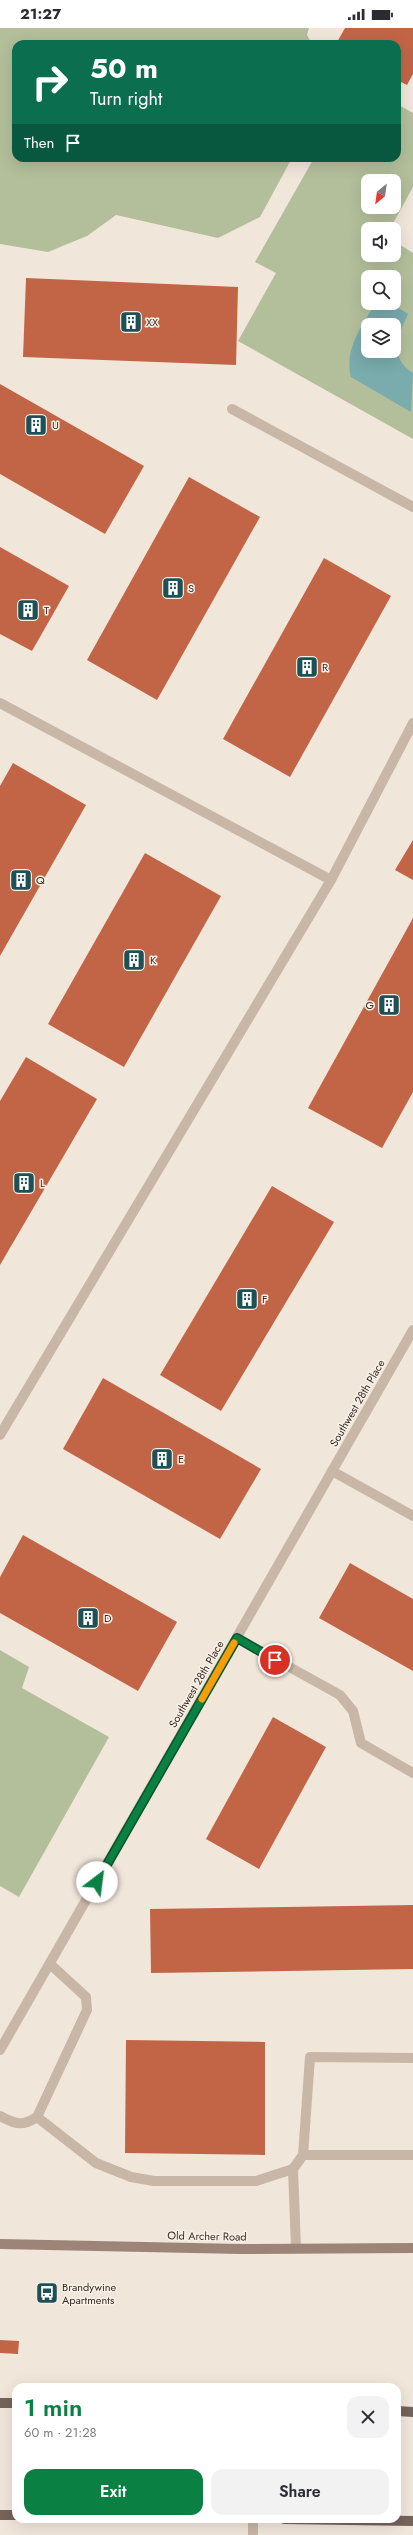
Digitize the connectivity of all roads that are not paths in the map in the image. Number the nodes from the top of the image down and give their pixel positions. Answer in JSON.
{"nodes":[{"id":1,"x":232,"y":409,"type":"dead end"},
{"id":2,"x":413,"y":507,"type":"edge"},
{"id":3,"x":0,"y":703,"type":"edge"},
{"id":4,"x":413,"y":723,"type":"edge"},
{"id":5,"x":331,"y":880,"type":"junction"},
{"id":6,"x":413,"y":1330,"type":"edge"},
{"id":7,"x":0,"y":1435,"type":"edge"},
{"id":8,"x":332,"y":1471,"type":"junction"},
{"id":9,"x":413,"y":1516,"type":"edge"},
{"id":10,"x":237,"y":1638,"type":"junction"},
{"id":11,"x":413,"y":1773,"type":"edge"},
{"id":12,"x":50,"y":1964,"type":"junction"},
{"id":13,"x":0,"y":2050,"type":"edge"},
{"id":14,"x":413,"y":2058,"type":"edge"},
{"id":15,"x":0,"y":2116,"type":"edge"},
{"id":16,"x":37,"y":2117,"type":"junction"},
{"id":17,"x":303,"y":2155,"type":"junction"},
{"id":18,"x":413,"y":2155,"type":"edge"},
{"id":19,"x":293,"y":2169,"type":"junction"},
{"id":20,"x":0,"y":2244,"type":"edge"},
{"id":21,"x":296,"y":2248,"type":"junction"},
{"id":22,"x":413,"y":2248,"type":"edge"},
{"id":23,"x":0,"y":2403,"type":"edge"},
{"id":24,"x":12,"y":2403,"type":"edge"},
{"id":25,"x":401,"y":2411,"type":"edge"},
{"id":26,"x":413,"y":2412,"type":"edge"},
{"id":27,"x":0,"y":2515,"type":"edge"},
{"id":28,"x":12,"y":2515,"type":"edge"},
{"id":29,"x":401,"y":2521,"type":"edge"},
{"id":30,"x":413,"y":2521,"type":"edge"},
{"id":31,"x":253,"y":2523,"type":"edge"},
{"id":32,"x":253,"y":2535,"type":"edge"}],
"edges":[{"from":1,"to":2,"type":"street"},
{"from":3,"to":5,"type":"street"},
{"from":4,"to":5,"type":"street"},
{"from":5,"to":7,"type":"street"},
{"from":6,"to":8,"type":"street","name":"Southwest 28th Place"},
{"from":8,"to":9,"type":"street"},
{"from":8,"to":10,"type":"street","name":"Southwest 28th Place"},
{"from":10,"to":11,"type":"street"},
{"from":10,"to":12,"type":"street","name":"Southwest 28th Place"},
{"from":12,"to":13,"type":"street","name":"Southwest 28th Place"},
{"from":12,"to":16,"type":"street"},
{"from":14,"to":17,"type":"street"},
{"from":15,"to":16,"type":"street"},
{"from":16,"to":19,"type":"street"},
{"from":17,"to":18,"type":"street"},
{"from":17,"to":19,"type":"street"},
{"from":19,"to":21,"type":"street"},
{"from":20,"to":21,"type":"street","name":"Old Archer Road"},
{"from":21,"to":22,"type":"street","name":"Old Archer Road"},
{"from":23,"to":24,"type":"main road"},
{"from":25,"to":26,"type":"main road"},
{"from":27,"to":28,"type":"main road"},
{"from":29,"to":30,"type":"main road"},
{"from":31,"to":32,"type":"street"}]}
